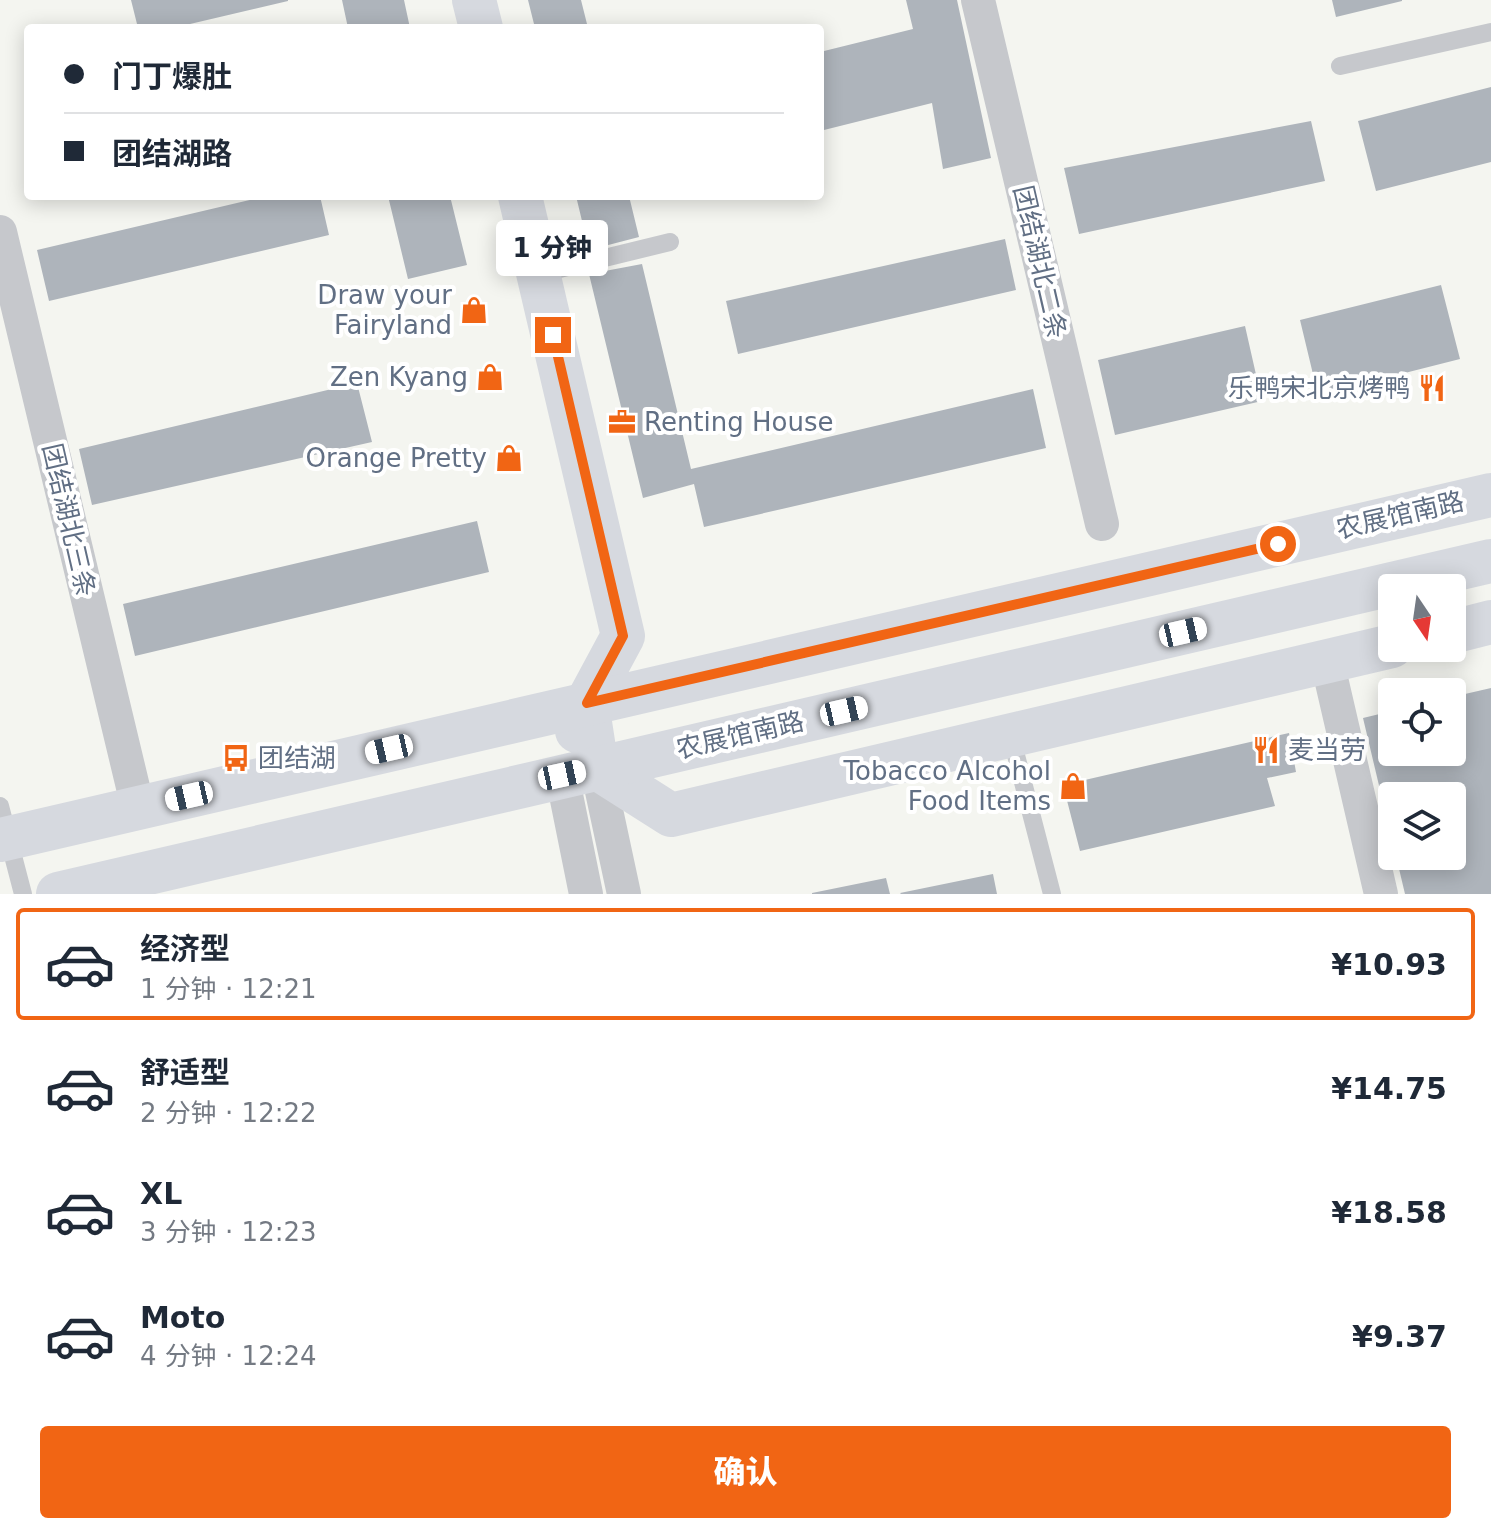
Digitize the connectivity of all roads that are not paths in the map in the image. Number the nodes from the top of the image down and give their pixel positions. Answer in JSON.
{"nodes":[{"id":1,"x":474,"y":0,"type":"edge"},
{"id":2,"x":978,"y":0,"type":"edge"},
{"id":3,"x":480,"y":24,"type":"edge"},
{"id":4,"x":1491,"y":32,"type":"edge"},
{"id":5,"x":1340,"y":66,"type":"dead end"},
{"id":6,"x":521,"y":200,"type":"edge"},
{"id":7,"x":0,"y":232,"type":"edge"},
{"id":8,"x":670,"y":242,"type":"dead end"},
{"id":9,"x":539,"y":274,"type":"junction"},
{"id":10,"x":1491,"y":495,"type":"edge"},
{"id":11,"x":1102,"y":524,"type":"dead end"},
{"id":12,"x":1491,"y":561,"type":"edge"},
{"id":13,"x":1491,"y":622,"type":"edge"},
{"id":14,"x":1466,"y":628,"type":"edge"},
{"id":15,"x":1378,"y":649,"type":"edge"},
{"id":16,"x":1327,"y":661,"type":"junction"},
{"id":17,"x":587,"y":703,"type":"junction"},
{"id":18,"x":1011,"y":736,"type":"junction"},
{"id":19,"x":580,"y":772,"type":"junction"},
{"id":20,"x":138,"y":808,"type":"junction"},
{"id":21,"x":3,"y":828,"type":"edge"},
{"id":22,"x":23,"y":894,"type":"edge"},
{"id":23,"x":58,"y":894,"type":"edge"},
{"id":24,"x":586,"y":894,"type":"edge"},
{"id":25,"x":624,"y":894,"type":"edge"},
{"id":26,"x":1052,"y":894,"type":"edge"},
{"id":27,"x":1381,"y":894,"type":"edge"}],
"edges":[{"from":1,"to":3,"type":"main road"},
{"from":2,"to":11,"type":"street","name":"团结湖北二条"},
{"from":4,"to":5,"type":"lane"},
{"from":6,"to":9,"type":"main road"},
{"from":7,"to":20,"type":"street","name":"团结湖北三条"},
{"from":8,"to":9,"type":"lane"},
{"from":9,"to":17,"type":"main road"},
{"from":10,"to":17,"type":"main road","name":"农展馆南路"},
{"from":12,"to":19,"type":"main road","name":"农展馆南路"},
{"from":13,"to":14,"type":"main road"},
{"from":15,"to":16,"type":"main road"},
{"from":16,"to":18,"type":"main road"},
{"from":16,"to":27,"type":"street"},
{"from":17,"to":19,"type":"main road"},
{"from":17,"to":20,"type":"main road","name":"农展馆南路"},
{"from":18,"to":19,"type":"main road"},
{"from":18,"to":26,"type":"lane"},
{"from":19,"to":23,"type":"main road","name":"农展馆南路"},
{"from":19,"to":24,"type":"street"},
{"from":19,"to":25,"type":"street"},
{"from":20,"to":21,"type":"main road","name":"农展馆南路"},
{"from":21,"to":22,"type":"lane"}]}
